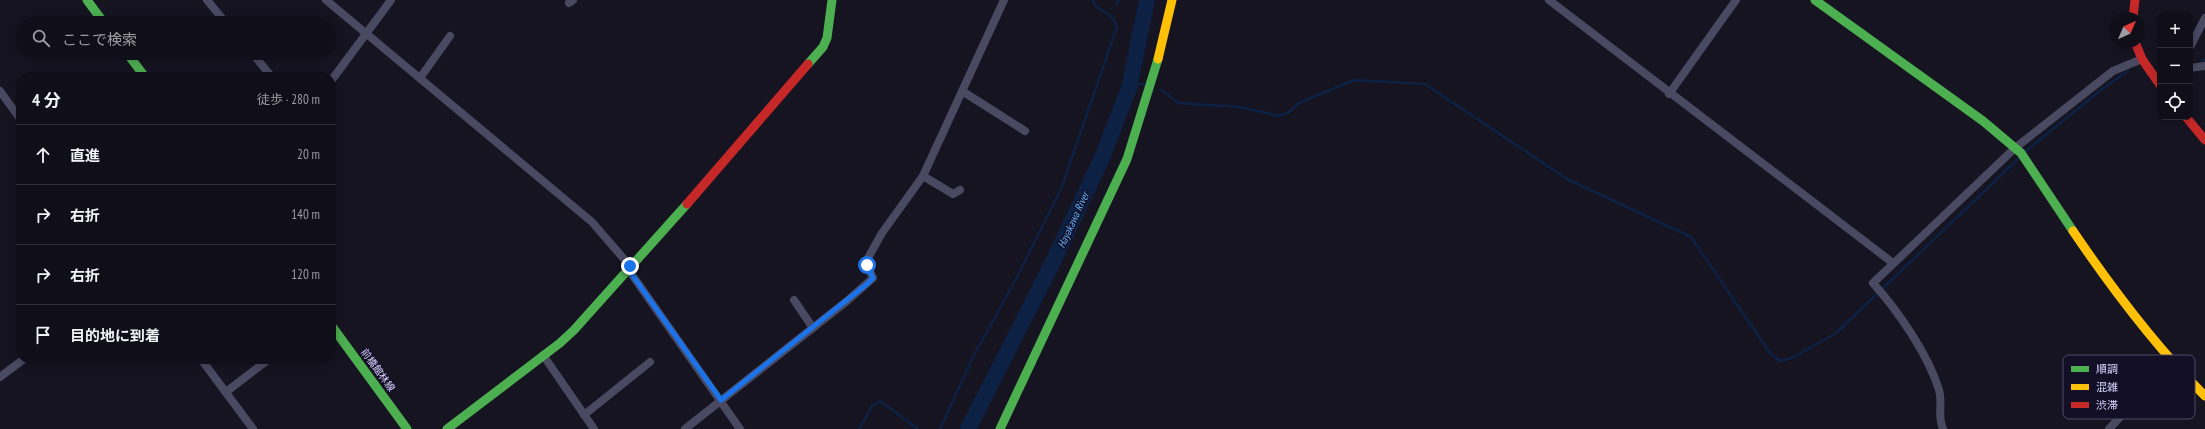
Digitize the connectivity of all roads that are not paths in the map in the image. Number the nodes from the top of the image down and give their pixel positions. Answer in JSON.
{"nodes":[{"id":1,"x":87,"y":0,"type":"edge"},
{"id":2,"x":207,"y":0,"type":"edge"},
{"id":3,"x":326,"y":0,"type":"edge"},
{"id":4,"x":391,"y":0,"type":"edge"},
{"id":5,"x":832,"y":0,"type":"edge"},
{"id":6,"x":1004,"y":0,"type":"edge"},
{"id":7,"x":1172,"y":0,"type":"edge"},
{"id":8,"x":1549,"y":0,"type":"edge"},
{"id":9,"x":1736,"y":0,"type":"edge"},
{"id":10,"x":1815,"y":0,"type":"edge"},
{"id":11,"x":2135,"y":0,"type":"edge"},
{"id":12,"x":2134,"y":12,"type":"edge"},
{"id":13,"x":99,"y":16,"type":"edge"},
{"id":14,"x":220,"y":16,"type":"edge"},
{"id":15,"x":2205,"y":18,"type":"edge"},
{"id":16,"x":366,"y":34,"type":"junction"},
{"id":17,"x":450,"y":36,"type":"dead end"},
{"id":18,"x":2193,"y":41,"type":"edge"},
{"id":19,"x":2137,"y":48,"type":"edge"},
{"id":20,"x":2142,"y":59,"type":"junction"},
{"id":21,"x":132,"y":60,"type":"edge"},
{"id":22,"x":258,"y":60,"type":"edge"},
{"id":23,"x":2205,"y":66,"type":"edge"},
{"id":24,"x":2193,"y":68,"type":"edge"},
{"id":25,"x":141,"y":72,"type":"edge"},
{"id":26,"x":268,"y":72,"type":"edge"},
{"id":27,"x":336,"y":74,"type":"edge"},
{"id":28,"x":420,"y":78,"type":"junction"},
{"id":29,"x":2159,"y":84,"type":"edge"},
{"id":30,"x":962,"y":91,"type":"junction"},
{"id":31,"x":0,"y":92,"type":"edge"},
{"id":32,"x":1669,"y":94,"type":"junction"},
{"id":33,"x":16,"y":113,"type":"edge"},
{"id":34,"x":2188,"y":120,"type":"edge"},
{"id":35,"x":1025,"y":131,"type":"dead end"},
{"id":36,"x":2205,"y":140,"type":"edge"},
{"id":37,"x":2015,"y":148,"type":"junction"},
{"id":38,"x":923,"y":176,"type":"junction"},
{"id":39,"x":960,"y":190,"type":"dead end"},
{"id":40,"x":1893,"y":263,"type":"junction"},
{"id":41,"x":629,"y":268,"type":"junction"},
{"id":42,"x":794,"y":300,"type":"dead end"},
{"id":43,"x":813,"y":328,"type":"junction"},
{"id":44,"x":336,"y":332,"type":"edge"},
{"id":45,"x":543,"y":355,"type":"junction"},
{"id":46,"x":2165,"y":355,"type":"edge"},
{"id":47,"x":650,"y":362,"type":"dead end"},
{"id":48,"x":17,"y":364,"type":"edge"},
{"id":49,"x":205,"y":364,"type":"edge"},
{"id":50,"x":262,"y":364,"type":"edge"},
{"id":51,"x":0,"y":377,"type":"edge"},
{"id":52,"x":2195,"y":386,"type":"edge"},
{"id":53,"x":226,"y":392,"type":"junction"},
{"id":54,"x":2205,"y":396,"type":"edge"},
{"id":55,"x":721,"y":400,"type":"junction"},
{"id":56,"x":584,"y":415,"type":"junction"},
{"id":57,"x":2118,"y":419,"type":"edge"},
{"id":58,"x":253,"y":429,"type":"edge"},
{"id":59,"x":407,"y":429,"type":"edge"},
{"id":60,"x":447,"y":429,"type":"edge"},
{"id":61,"x":594,"y":429,"type":"edge"},
{"id":62,"x":685,"y":429,"type":"edge"},
{"id":63,"x":740,"y":429,"type":"edge"},
{"id":64,"x":1000,"y":429,"type":"edge"},
{"id":65,"x":1943,"y":429,"type":"edge"},
{"id":66,"x":2109,"y":429,"type":"edge"}],
"edges":[{"from":1,"to":13,"type":"street"},
{"from":2,"to":14,"type":"street"},
{"from":3,"to":16,"type":"street"},
{"from":4,"to":16,"type":"street"},
{"from":5,"to":41,"type":"street"},
{"from":6,"to":30,"type":"street"},
{"from":7,"to":64,"type":"street"},
{"from":8,"to":32,"type":"street"},
{"from":9,"to":32,"type":"street"},
{"from":10,"to":37,"type":"street"},
{"from":11,"to":12,"type":"street"},
{"from":15,"to":18,"type":"street"},
{"from":16,"to":27,"type":"street"},
{"from":16,"to":28,"type":"street"},
{"from":17,"to":28,"type":"street"},
{"from":19,"to":20,"type":"street"},
{"from":20,"to":29,"type":"street"},
{"from":20,"to":37,"type":"street"},
{"from":21,"to":25,"type":"street"},
{"from":22,"to":26,"type":"street"},
{"from":23,"to":24,"type":"street"},
{"from":28,"to":41,"type":"street"},
{"from":30,"to":35,"type":"street"},
{"from":30,"to":38,"type":"street"},
{"from":31,"to":33,"type":"street"},
{"from":32,"to":40,"type":"street"},
{"from":34,"to":36,"type":"street"},
{"from":37,"to":40,"type":"street"},
{"from":37,"to":46,"type":"street"},
{"from":38,"to":39,"type":"street"},
{"from":38,"to":43,"type":"street"},
{"from":40,"to":65,"type":"street"},
{"from":41,"to":45,"type":"street"},
{"from":41,"to":55,"type":"street"},
{"from":42,"to":43,"type":"street"},
{"from":43,"to":55,"type":"street"},
{"from":44,"to":59,"type":"street","name":"前橋館林線"},
{"from":45,"to":56,"type":"street"},
{"from":45,"to":60,"type":"street"},
{"from":47,"to":56,"type":"street"},
{"from":48,"to":51,"type":"street"},
{"from":49,"to":53,"type":"street"},
{"from":50,"to":53,"type":"street"},
{"from":52,"to":54,"type":"street"},
{"from":53,"to":58,"type":"street"},
{"from":55,"to":62,"type":"street"},
{"from":55,"to":63,"type":"street"},
{"from":56,"to":61,"type":"street"},
{"from":57,"to":66,"type":"street"}]}
